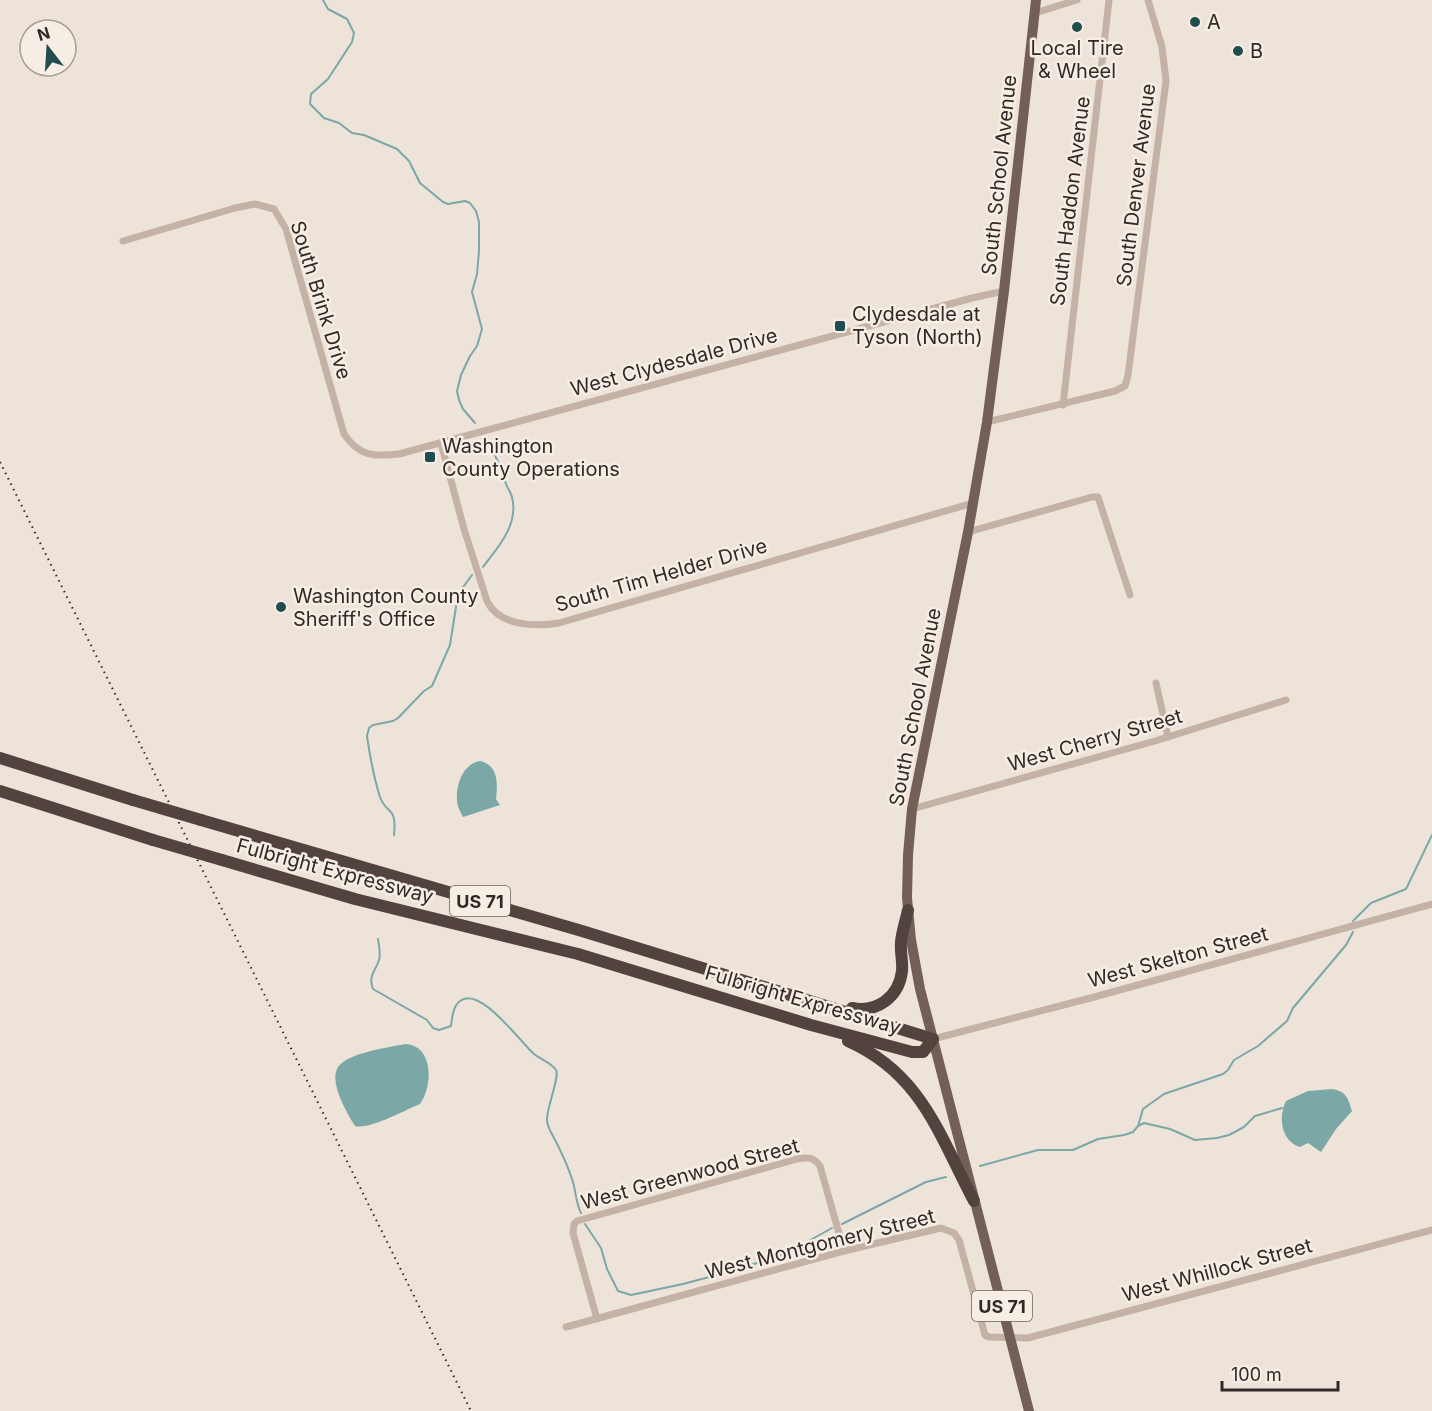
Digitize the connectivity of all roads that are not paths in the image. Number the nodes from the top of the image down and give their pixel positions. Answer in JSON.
{"nodes":[{"id":1,"x":1036,"y":0,"type":"edge"},
{"id":2,"x":1077,"y":0,"type":"edge"},
{"id":3,"x":1109,"y":0,"type":"edge"},
{"id":4,"x":1148,"y":0,"type":"edge"},
{"id":5,"x":1035,"y":13,"type":"junction"},
{"id":6,"x":123,"y":241,"type":"dead end"},
{"id":7,"x":1004,"y":291,"type":"junction"},
{"id":8,"x":1063,"y":405,"type":"junction"},
{"id":9,"x":987,"y":423,"type":"junction"},
{"id":10,"x":441,"y":443,"type":"junction"},
{"id":11,"x":353,"y":447,"type":"joint"},
{"id":12,"x":973,"y":502,"type":"junction"},
{"id":13,"x":968,"y":532,"type":"junction"},
{"id":14,"x":1130,"y":595,"type":"dead end"},
{"id":15,"x":1156,"y":683,"type":"dead end"},
{"id":16,"x":1286,"y":700,"type":"dead end"},
{"id":17,"x":1168,"y":737,"type":"junction"},
{"id":18,"x":0,"y":758,"type":"edge"},
{"id":19,"x":0,"y":791,"type":"edge"},
{"id":20,"x":912,"y":809,"type":"junction"},
{"id":21,"x":1432,"y":904,"type":"edge"},
{"id":22,"x":908,"y":909,"type":"junction"},
{"id":23,"x":758,"y":984,"type":"junction"},
{"id":24,"x":811,"y":1025,"type":"junction"},
{"id":25,"x":933,"y":1039,"type":"junction"},
{"id":26,"x":974,"y":1201,"type":"junction"},
{"id":27,"x":1432,"y":1230,"type":"edge"},
{"id":28,"x":844,"y":1251,"type":"junction"},
{"id":29,"x":597,"y":1319,"type":"junction"},
{"id":30,"x":566,"y":1327,"type":"dead end"},
{"id":31,"x":1010,"y":1339,"type":"junction"},
{"id":32,"x":1029,"y":1411,"type":"edge"}],
"edges":[{"from":1,"to":5,"type":"main road","name":"South School Avenue"},
{"from":2,"to":5,"type":"street"},
{"from":3,"to":8,"type":"street","name":"South Haddon Avenue"},
{"from":4,"to":8,"type":"street","name":"South Denver Avenue"},
{"from":5,"to":7,"type":"main road","name":"South School Avenue"},
{"from":6,"to":11,"type":"street","name":"South Brink Drive"},
{"from":7,"to":9,"type":"main road","name":"South School Avenue"},
{"from":7,"to":10,"type":"street","name":"West Clydesdale Drive"},
{"from":8,"to":9,"type":"street"},
{"from":9,"to":12,"type":"main road","name":"South School Avenue"},
{"from":10,"to":11,"type":"street","name":"West Clydesdale Drive"},
{"from":10,"to":12,"type":"street","name":"South Tim Helder Drive"},
{"from":12,"to":13,"type":"main road","name":"South School Avenue"},
{"from":13,"to":14,"type":"street"},
{"from":13,"to":20,"type":"main road","name":"South School Avenue"},
{"from":15,"to":17,"type":"street"},
{"from":16,"to":17,"type":"street","name":"West Cherry Street"},
{"from":17,"to":20,"type":"street","name":"West Cherry Street"},
{"from":18,"to":23,"type":"highway","name":"Fulbright Expressway","number":"US 71","bridge":true},
{"from":19,"to":24,"type":"highway","name":"Fulbright Expressway","number":"US 71","bridge":true},
{"from":20,"to":22,"type":"main road","name":"South School Avenue"},
{"from":21,"to":25,"type":"street","name":"West Skelton Street"},
{"from":22,"to":23,"type":"highway"},
{"from":22,"to":25,"type":"main road","name":"South School Avenue"},
{"from":23,"to":25,"type":"highway","number":"US 71"},
{"from":24,"to":25,"type":"highway","name":"Fulbright Expressway"},
{"from":24,"to":26,"type":"highway"},
{"from":25,"to":26,"type":"main road","name":"South School Avenue","number":"US 71"},
{"from":26,"to":31,"type":"main road","name":"South School Avenue","number":"US 71"},
{"from":27,"to":31,"type":"street","name":"West Whillock Street"},
{"from":28,"to":29,"type":"street","name":"West Montgomery Street"},
{"from":28,"to":29,"type":"street","name":"West Greenwood Street"},
{"from":28,"to":31,"type":"street","name":"West Montgomery Street"},
{"from":29,"to":30,"type":"street","name":"West Montgomery Street"},
{"from":31,"to":32,"type":"main road","name":"South School Avenue","number":"US 71"}]}
